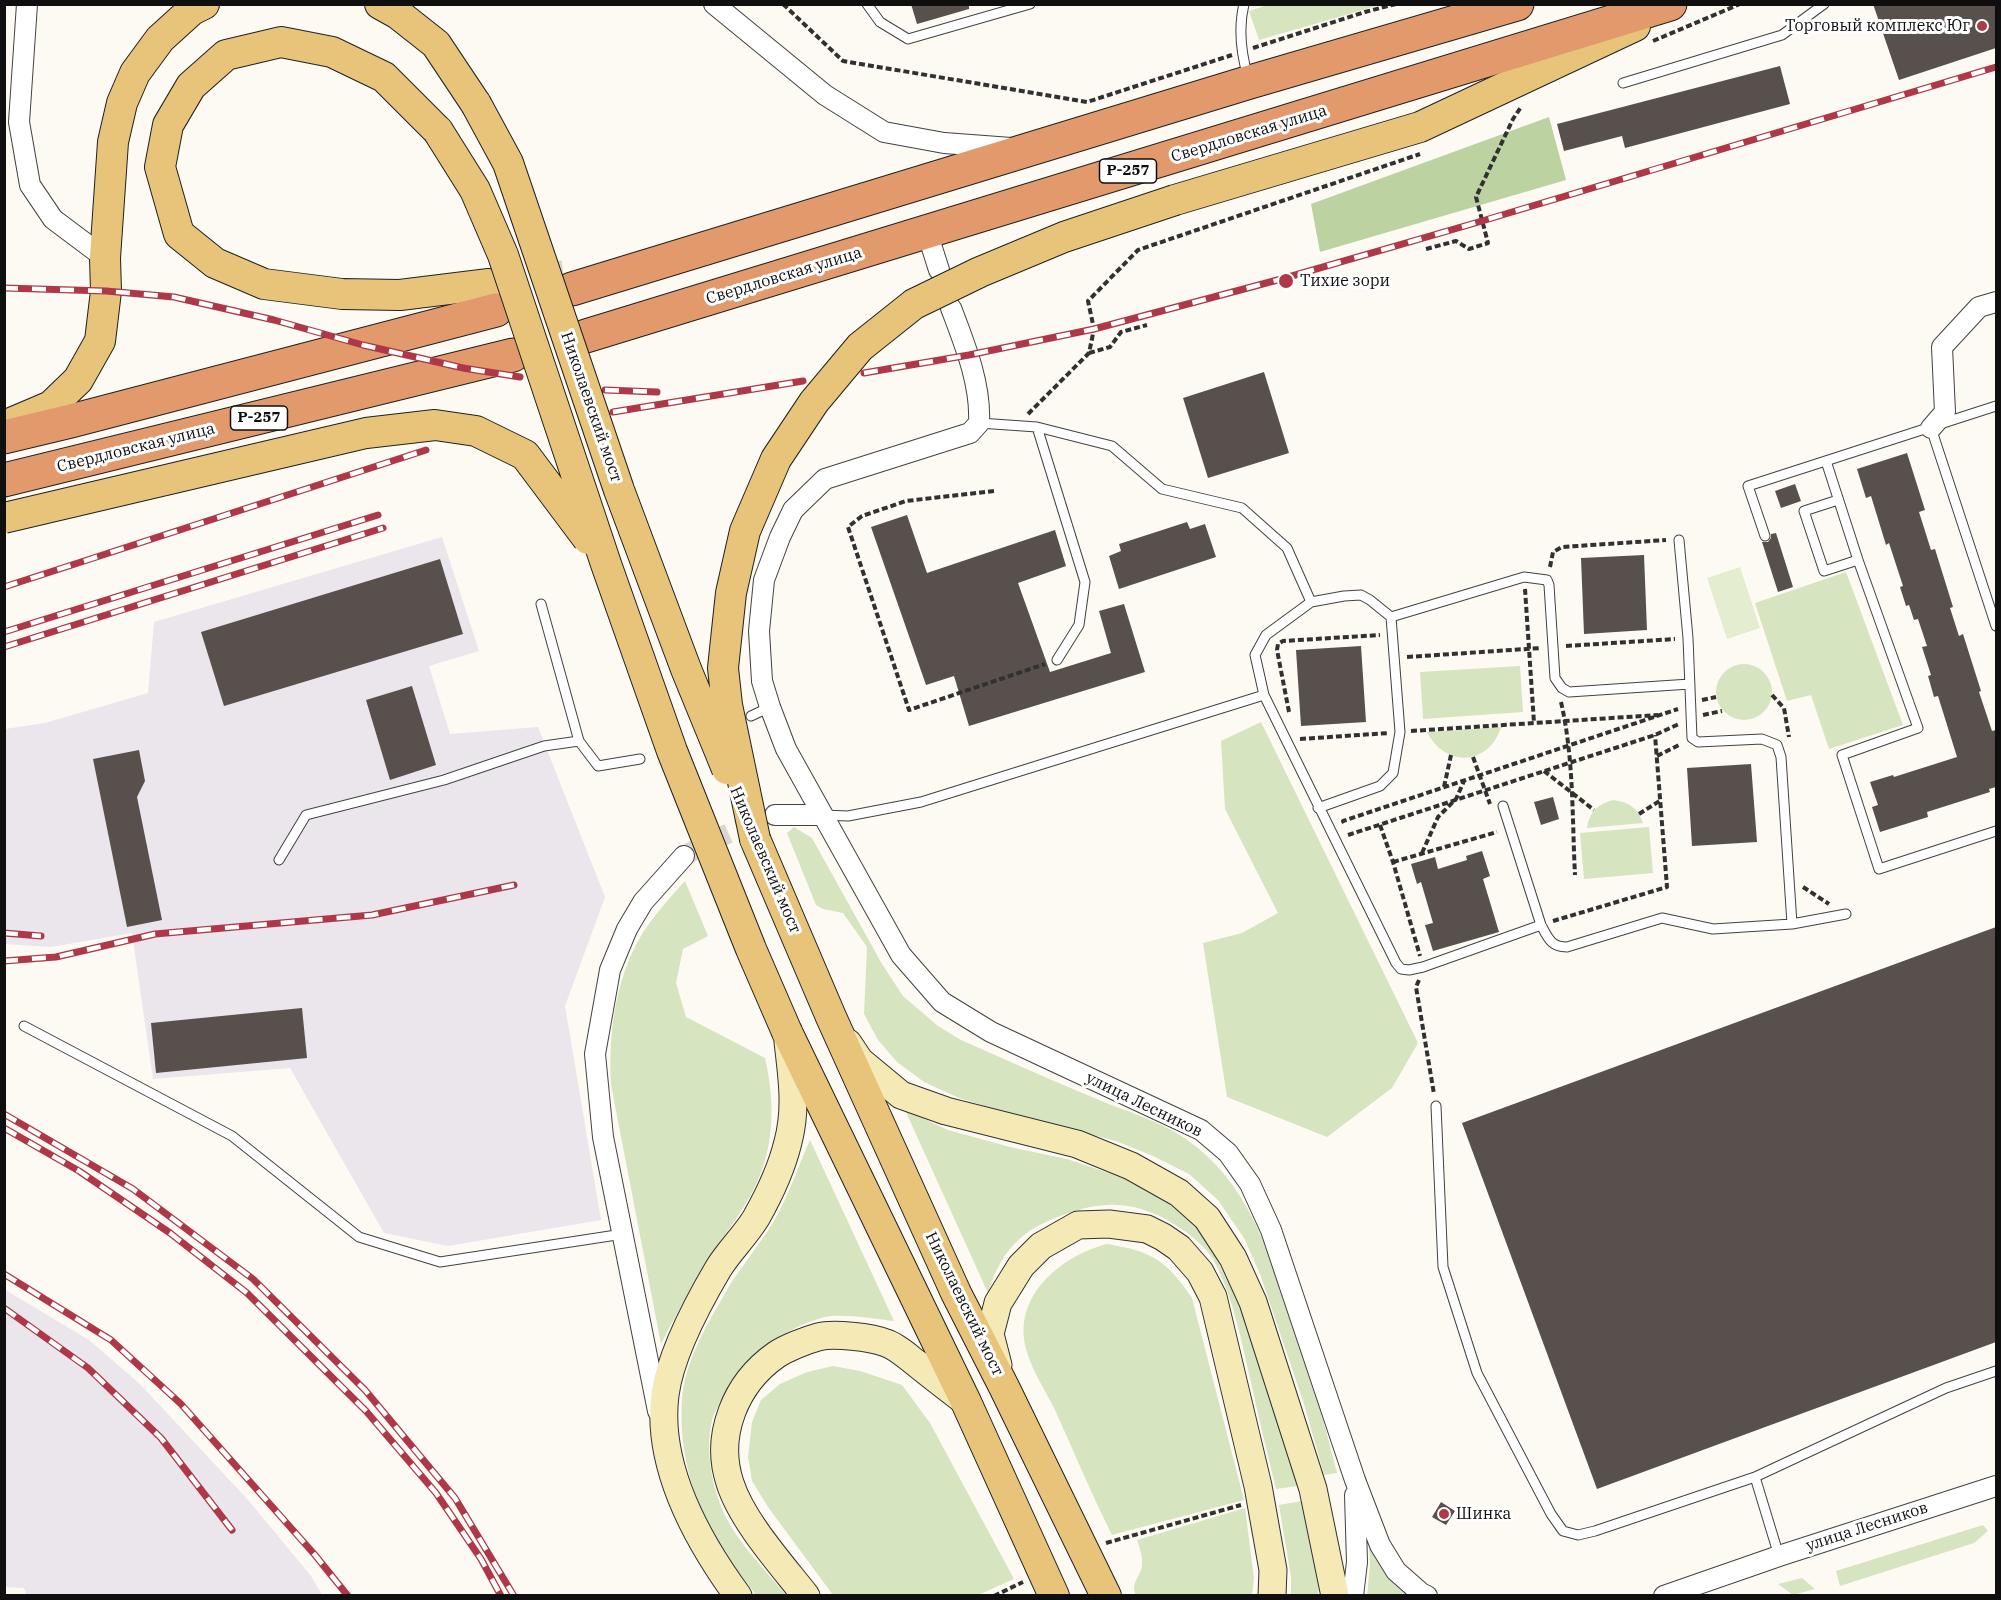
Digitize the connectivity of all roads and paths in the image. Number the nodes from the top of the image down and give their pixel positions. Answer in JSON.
{"nodes":[{"id":1,"x":27,"y":4,"type":"edge"},
{"id":2,"x":204,"y":4,"type":"edge"},
{"id":3,"x":380,"y":4,"type":"edge"},
{"id":4,"x":714,"y":4,"type":"edge"},
{"id":5,"x":783,"y":4,"type":"edge"},
{"id":6,"x":867,"y":4,"type":"edge"},
{"id":7,"x":1030,"y":4,"type":"edge"},
{"id":8,"x":1245,"y":4,"type":"edge"},
{"id":9,"x":1395,"y":4,"type":"edge"},
{"id":10,"x":1517,"y":4,"type":"edge"},
{"id":11,"x":1670,"y":4,"type":"edge"},
{"id":12,"x":1682,"y":4,"type":"edge"},
{"id":13,"x":1740,"y":4,"type":"edge"},
{"id":14,"x":1824,"y":4,"type":"edge"},
{"id":15,"x":1652,"y":42,"type":"dead end"},
{"id":16,"x":1245,"y":67,"type":"junction"},
{"id":17,"x":1623,"y":83,"type":"dead end"},
{"id":18,"x":1513,"y":109,"type":"dead end"},
{"id":19,"x":1031,"y":149,"type":"junction"},
{"id":20,"x":1424,"y":153,"type":"dead end"},
{"id":21,"x":927,"y":232,"type":"junction"},
{"id":22,"x":1426,"y":249,"type":"dead end"},
{"id":23,"x":105,"y":258,"type":"junction"},
{"id":24,"x":939,"y":270,"type":"dead end"},
{"id":25,"x":569,"y":282,"type":"tunnel mouth"},
{"id":26,"x":492,"y":297,"type":"joint"},
{"id":27,"x":1996,"y":302,"type":"edge"},
{"id":28,"x":951,"y":308,"type":"dead end"},
{"id":29,"x":1147,"y":325,"type":"dead end"},
{"id":30,"x":586,"y":336,"type":"dead end"},
{"id":31,"x":1089,"y":353,"type":"junction"},
{"id":32,"x":513,"y":355,"type":"dead end"},
{"id":33,"x":1996,"y":406,"type":"edge"},
{"id":34,"x":979,"y":423,"type":"junction"},
{"id":35,"x":1017,"y":425,"type":"junction"},
{"id":36,"x":4,"y":426,"type":"edge"},
{"id":37,"x":1037,"y":427,"type":"junction"},
{"id":38,"x":1931,"y":428,"type":"junction"},
{"id":39,"x":4,"y":437,"type":"edge"},
{"id":40,"x":1826,"y":461,"type":"junction"},
{"id":41,"x":4,"y":480,"type":"edge"},
{"id":42,"x":994,"y":491,"type":"dead end"},
{"id":43,"x":1838,"y":500,"type":"junction"},
{"id":44,"x":4,"y":518,"type":"edge"},
{"id":45,"x":1765,"y":536,"type":"dead end"},
{"id":46,"x":1679,"y":540,"type":"joint"},
{"id":47,"x":1858,"y":560,"type":"junction"},
{"id":48,"x":606,"y":564,"type":"junction"},
{"id":49,"x":1524,"y":577,"type":"junction"},
{"id":50,"x":1547,"y":580,"type":"junction"},
{"id":51,"x":1311,"y":602,"type":"junction"},
{"id":52,"x":541,"y":604,"type":"dead end"},
{"id":53,"x":1390,"y":617,"type":"junction"},
{"id":54,"x":1996,"y":626,"type":"edge"},
{"id":55,"x":1393,"y":634,"type":"junction"},
{"id":56,"x":1057,"y":660,"type":"joint"},
{"id":57,"x":1690,"y":684,"type":"junction"},
{"id":58,"x":1264,"y":695,"type":"junction"},
{"id":59,"x":1716,"y":697,"type":"dead end"},
{"id":60,"x":1691,"y":703,"type":"junction"},
{"id":61,"x":770,"y":707,"type":"junction"},
{"id":62,"x":1722,"y":711,"type":"dead end"},
{"id":63,"x":1665,"y":715,"type":"junction"},
{"id":64,"x":751,"y":716,"type":"dead end"},
{"id":65,"x":1692,"y":718,"type":"junction"},
{"id":66,"x":1566,"y":721,"type":"junction"},
{"id":67,"x":1534,"y":723,"type":"junction"},
{"id":68,"x":1400,"y":732,"type":"junction"},
{"id":69,"x":1655,"y":735,"type":"junction"},
{"id":70,"x":1692,"y":738,"type":"junction"},
{"id":71,"x":1290,"y":739,"type":"junction"},
{"id":72,"x":579,"y":741,"type":"junction"},
{"id":73,"x":1569,"y":745,"type":"junction"},
{"id":74,"x":1451,"y":755,"type":"dead end"},
{"id":75,"x":1657,"y":756,"type":"junction"},
{"id":76,"x":1473,"y":757,"type":"dead end"},
{"id":77,"x":640,"y":759,"type":"dead end"},
{"id":78,"x":1570,"y":761,"type":"junction"},
{"id":79,"x":1543,"y":771,"type":"junction"},
{"id":80,"x":1481,"y":775,"type":"junction"},
{"id":81,"x":1465,"y":780,"type":"junction"},
{"id":82,"x":1444,"y":787,"type":"junction"},
{"id":83,"x":1485,"y":789,"type":"junction"},
{"id":84,"x":1571,"y":792,"type":"junction"},
{"id":85,"x":1456,"y":799,"type":"junction"},
{"id":86,"x":1661,"y":800,"type":"junction"},
{"id":87,"x":1503,"y":806,"type":"joint"},
{"id":88,"x":1318,"y":808,"type":"junction"},
{"id":89,"x":1594,"y":810,"type":"dead end"},
{"id":90,"x":1639,"y":814,"type":"dead end"},
{"id":91,"x":775,"y":815,"type":"tunnel mouth"},
{"id":92,"x":822,"y":815,"type":"junction"},
{"id":93,"x":1380,"y":825,"type":"junction"},
{"id":94,"x":1509,"y":828,"type":"junction"},
{"id":95,"x":1996,"y":831,"type":"edge"},
{"id":96,"x":755,"y":839,"type":"junction"},
{"id":97,"x":1422,"y":853,"type":"junction"},
{"id":98,"x":684,"y":856,"type":"tunnel mouth"},
{"id":99,"x":279,"y":860,"type":"dead end"},
{"id":100,"x":1393,"y":862,"type":"junction"},
{"id":101,"x":1575,"y":874,"type":"dead end"},
{"id":102,"x":1846,"y":914,"type":"dead end"},
{"id":103,"x":1792,"y":924,"type":"junction"},
{"id":104,"x":1541,"y":925,"type":"junction"},
{"id":105,"x":1423,"y":967,"type":"junction"},
{"id":106,"x":831,"y":1017,"type":"junction"},
{"id":107,"x":24,"y":1026,"type":"dead end"},
{"id":108,"x":787,"y":1032,"type":"junction"},
{"id":109,"x":1436,"y":1106,"type":"joint"},
{"id":110,"x":623,"y":1234,"type":"junction"},
{"id":111,"x":1996,"y":1371,"type":"edge"},
{"id":112,"x":1004,"y":1387,"type":"junction"},
{"id":113,"x":966,"y":1402,"type":"junction"},
{"id":114,"x":664,"y":1443,"type":"junction"},
{"id":115,"x":1755,"y":1477,"type":"junction"},
{"id":116,"x":1355,"y":1480,"type":"junction"},
{"id":117,"x":1996,"y":1486,"type":"edge"},
{"id":118,"x":1247,"y":1503,"type":"dead end"},
{"id":119,"x":1099,"y":1550,"type":"junction"},
{"id":120,"x":1779,"y":1556,"type":"junction"},
{"id":121,"x":1738,"y":1570,"type":"junction"},
{"id":122,"x":1040,"y":1585,"type":"edge"},
{"id":123,"x":738,"y":1596,"type":"edge"},
{"id":124,"x":806,"y":1596,"type":"edge"},
{"id":125,"x":994,"y":1596,"type":"edge"},
{"id":126,"x":1106,"y":1596,"type":"edge"},
{"id":127,"x":1272,"y":1596,"type":"edge"},
{"id":128,"x":1335,"y":1596,"type":"edge"},
{"id":129,"x":1353,"y":1596,"type":"edge"},
{"id":130,"x":1428,"y":1596,"type":"edge"},
{"id":131,"x":1664,"y":1596,"type":"edge"},
{"id":132,"x":1706,"y":1596,"type":"edge"}],
"edges":[{"from":1,"to":23,"type":"street"},
{"from":2,"to":23,"type":"main road"},
{"from":3,"to":96,"type":"main road","name":"Николаевский мост","bridge":true},
{"from":4,"to":19,"type":"street"},
{"from":5,"to":16,"type":"path"},
{"from":6,"to":7,"type":"lane"},
{"from":8,"to":16,"type":"lane"},
{"from":9,"to":16,"type":"path"},
{"from":10,"to":16,"type":"highway"},
{"from":11,"to":21,"type":"highway","name":"Свердловская улица","number":"Р-257"},
{"from":12,"to":96,"type":"main road","bridge":true},
{"from":13,"to":15,"type":"path"},
{"from":14,"to":17,"type":"lane"},
{"from":16,"to":19,"type":"highway"},
{"from":18,"to":22,"type":"path"},
{"from":19,"to":25,"type":"highway"},
{"from":20,"to":31,"type":"path"},
{"from":21,"to":24,"type":"street"},
{"from":21,"to":30,"type":"highway","name":"Свердловская улица","number":"Р-257"},
{"from":23,"to":36,"type":"main road"},
{"from":26,"to":39,"type":"highway"},
{"from":26,"to":48,"type":"main road","bridge":true},
{"from":27,"to":38,"type":"street"},
{"from":28,"to":34,"type":"street"},
{"from":29,"to":31,"type":"path"},
{"from":31,"to":35,"type":"path"},
{"from":32,"to":41,"type":"highway","name":"Свердловская улица","number":"Р-257"},
{"from":33,"to":38,"type":"lane"},
{"from":34,"to":35,"type":"lane"},
{"from":34,"to":61,"type":"street","name":"улица Лесников"},
{"from":35,"to":37,"type":"lane"},
{"from":37,"to":51,"type":"lane"},
{"from":37,"to":56,"type":"lane"},
{"from":38,"to":40,"type":"lane"},
{"from":38,"to":54,"type":"lane"},
{"from":40,"to":43,"type":"lane"},
{"from":40,"to":45,"type":"lane"},
{"from":42,"to":56,"type":"path"},
{"from":43,"to":47,"type":"lane"},
{"from":43,"to":47,"type":"lane"},
{"from":44,"to":48,"type":"main road","bridge":true},
{"from":46,"to":50,"type":"path"},
{"from":46,"to":57,"type":"lane"},
{"from":47,"to":95,"type":"lane"},
{"from":48,"to":108,"type":"main road","bridge":true},
{"from":49,"to":50,"type":"lane"},
{"from":49,"to":53,"type":"lane"},
{"from":49,"to":67,"type":"path"},
{"from":50,"to":57,"type":"lane"},
{"from":51,"to":53,"type":"lane"},
{"from":51,"to":58,"type":"lane"},
{"from":52,"to":72,"type":"lane"},
{"from":53,"to":55,"type":"lane"},
{"from":55,"to":68,"type":"lane"},
{"from":55,"to":71,"type":"path"},
{"from":57,"to":60,"type":"lane"},
{"from":58,"to":71,"type":"lane"},
{"from":58,"to":92,"type":"lane"},
{"from":59,"to":60,"type":"path"},
{"from":60,"to":63,"type":"path"},
{"from":60,"to":65,"type":"lane"},
{"from":61,"to":64,"type":"lane"},
{"from":61,"to":92,"type":"street","name":"улица Лесников"},
{"from":62,"to":65,"type":"path"},
{"from":63,"to":66,"type":"path"},
{"from":63,"to":73,"type":"path"},
{"from":65,"to":69,"type":"path"},
{"from":65,"to":70,"type":"lane"},
{"from":66,"to":67,"type":"path"},
{"from":66,"to":73,"type":"path"},
{"from":67,"to":68,"type":"path"},
{"from":68,"to":71,"type":"path"},
{"from":68,"to":88,"type":"lane"},
{"from":69,"to":75,"type":"path"},
{"from":69,"to":78,"type":"path"},
{"from":70,"to":75,"type":"path"},
{"from":70,"to":103,"type":"lane"},
{"from":71,"to":88,"type":"lane"},
{"from":72,"to":77,"type":"lane"},
{"from":72,"to":99,"type":"lane"},
{"from":73,"to":78,"type":"path"},
{"from":73,"to":80,"type":"path"},
{"from":74,"to":82,"type":"path"},
{"from":75,"to":86,"type":"path"},
{"from":76,"to":80,"type":"path"},
{"from":78,"to":79,"type":"path"},
{"from":78,"to":84,"type":"path"},
{"from":79,"to":83,"type":"path"},
{"from":79,"to":84,"type":"path"},
{"from":80,"to":81,"type":"path"},
{"from":80,"to":83,"type":"path"},
{"from":81,"to":82,"type":"path"},
{"from":81,"to":85,"type":"path"},
{"from":82,"to":93,"type":"path"},
{"from":83,"to":85,"type":"path"},
{"from":83,"to":87,"type":"path"},
{"from":84,"to":89,"type":"path"},
{"from":84,"to":101,"type":"path"},
{"from":85,"to":93,"type":"path"},
{"from":85,"to":97,"type":"path"},
{"from":86,"to":90,"type":"path"},
{"from":86,"to":104,"type":"path"},
{"from":87,"to":94,"type":"lane"},
{"from":88,"to":105,"type":"lane"},
{"from":91,"to":92,"type":"street"},
{"from":92,"to":116,"type":"street","name":"улица Лесников"},
{"from":93,"to":100,"type":"path"},
{"from":94,"to":97,"type":"path"},
{"from":94,"to":104,"type":"lane"},
{"from":96,"to":106,"type":"main road","name":"Николаевский мост"},
{"from":97,"to":100,"type":"path"},
{"from":98,"to":110,"type":"street"},
{"from":100,"to":105,"type":"path"},
{"from":102,"to":103,"type":"lane"},
{"from":103,"to":104,"type":"lane"},
{"from":104,"to":105,"type":"lane"},
{"from":105,"to":109,"type":"path"},
{"from":106,"to":112,"type":"main road","name":"Николаевский мост"},
{"from":106,"to":128,"type":"main road"},
{"from":107,"to":110,"type":"lane"},
{"from":108,"to":113,"type":"main road"},
{"from":108,"to":114,"type":"main road"},
{"from":109,"to":115,"type":"lane"},
{"from":110,"to":114,"type":"street"},
{"from":111,"to":115,"type":"lane"},
{"from":112,"to":119,"type":"main road","name":"Николаевский мост"},
{"from":112,"to":127,"type":"main road"},
{"from":113,"to":122,"type":"main road"},
{"from":113,"to":124,"type":"main road"},
{"from":114,"to":123,"type":"main road"},
{"from":115,"to":120,"type":"lane"},
{"from":116,"to":129,"type":"street"},
{"from":116,"to":130,"type":"street"},
{"from":117,"to":120,"type":"street","name":"улица Лесников"},
{"from":118,"to":119,"type":"path"},
{"from":119,"to":126,"type":"main road","name":"Николаевский мост"},
{"from":120,"to":121,"type":"street","name":"улица Лесников"},
{"from":121,"to":131,"type":"street","name":"улица Лесников"},
{"from":121,"to":132,"type":"street"},
{"from":122,"to":125,"type":"path"}]}
